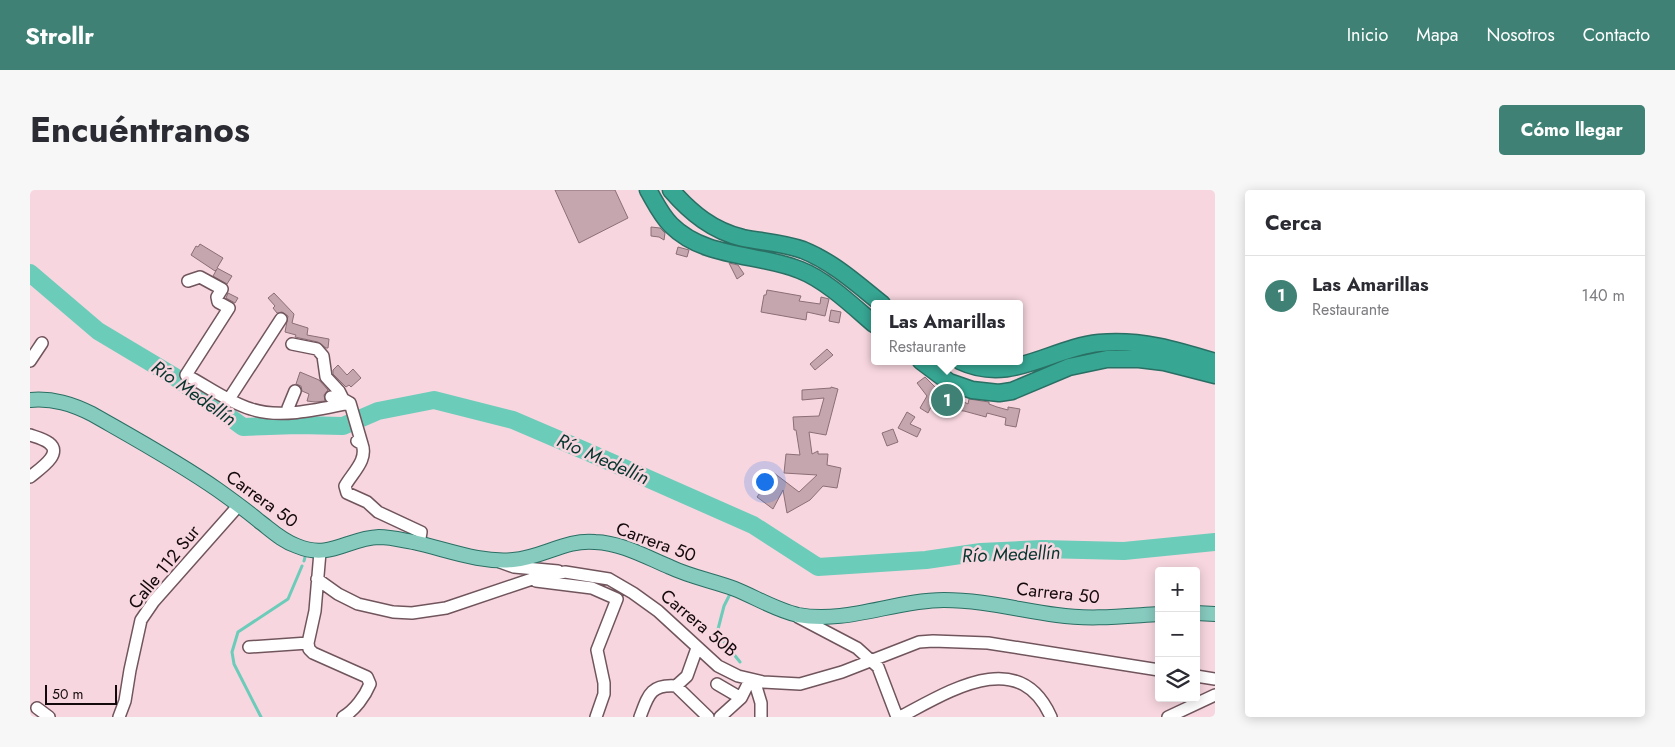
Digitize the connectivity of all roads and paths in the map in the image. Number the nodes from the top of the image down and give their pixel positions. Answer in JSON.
{"nodes":[{"id":1,"x":648,"y":190,"type":"edge"},
{"id":2,"x":671,"y":190,"type":"edge"},
{"id":3,"x":188,"y":281,"type":"dead end"},
{"id":4,"x":877,"y":300,"type":"edge"},
{"id":5,"x":281,"y":319,"type":"dead end"},
{"id":6,"x":871,"y":322,"type":"edge"},
{"id":7,"x":42,"y":343,"type":"dead end"},
{"id":8,"x":292,"y":344,"type":"dead end"},
{"id":9,"x":30,"y":361,"type":"edge"},
{"id":10,"x":1215,"y":362,"type":"edge"},
{"id":11,"x":926,"y":365,"type":"edge"},
{"id":12,"x":971,"y":365,"type":"edge"},
{"id":13,"x":1215,"y":375,"type":"edge"},
{"id":14,"x":295,"y":391,"type":"dead end"},
{"id":15,"x":331,"y":397,"type":"dead end"},
{"id":16,"x":229,"y":399,"type":"junction"},
{"id":17,"x":30,"y":400,"type":"edge"},
{"id":18,"x":347,"y":401,"type":"junction"},
{"id":19,"x":288,"y":412,"type":"junction"},
{"id":20,"x":30,"y":435,"type":"edge"},
{"id":21,"x":30,"y":477,"type":"edge"},
{"id":22,"x":239,"y":505,"type":"junction"},
{"id":23,"x":419,"y":544,"type":"junction"},
{"id":24,"x":320,"y":552,"type":"junction"},
{"id":25,"x":494,"y":560,"type":"junction"},
{"id":26,"x":565,"y":572,"type":"junction"},
{"id":27,"x":317,"y":579,"type":"junction"},
{"id":28,"x":532,"y":579,"type":"junction"},
{"id":29,"x":1200,"y":613,"type":"edge"},
{"id":30,"x":793,"y":614,"type":"junction"},
{"id":31,"x":1155,"y":614,"type":"edge"},
{"id":32,"x":1215,"y":614,"type":"edge"},
{"id":33,"x":308,"y":643,"type":"junction"},
{"id":34,"x":249,"y":647,"type":"dead end"},
{"id":35,"x":698,"y":648,"type":"junction"},
{"id":36,"x":871,"y":660,"type":"junction"},
{"id":37,"x":1155,"y":669,"type":"edge"},
{"id":38,"x":1200,"y":677,"type":"edge"},
{"id":39,"x":1215,"y":679,"type":"edge"},
{"id":40,"x":752,"y":680,"type":"junction"},
{"id":41,"x":717,"y":684,"type":"dead end"},
{"id":42,"x":676,"y":686,"type":"junction"},
{"id":43,"x":1215,"y":695,"type":"edge"},
{"id":44,"x":741,"y":698,"type":"junction"},
{"id":45,"x":37,"y":708,"type":"dead end"},
{"id":46,"x":1187,"y":712,"type":"edge"},
{"id":47,"x":49,"y":717,"type":"edge"},
{"id":48,"x":119,"y":717,"type":"edge"},
{"id":49,"x":343,"y":717,"type":"edge"},
{"id":50,"x":596,"y":717,"type":"edge"},
{"id":51,"x":640,"y":717,"type":"edge"},
{"id":52,"x":708,"y":717,"type":"edge"},
{"id":53,"x":720,"y":717,"type":"edge"},
{"id":54,"x":761,"y":717,"type":"edge"},
{"id":55,"x":896,"y":717,"type":"edge"},
{"id":56,"x":900,"y":717,"type":"edge"},
{"id":57,"x":1051,"y":717,"type":"edge"},
{"id":58,"x":1168,"y":717,"type":"edge"}],
"edges":[{"from":1,"to":6,"type":"highway"},
{"from":2,"to":4,"type":"highway"},
{"from":3,"to":16,"type":"street"},
{"from":5,"to":16,"type":"street"},
{"from":7,"to":9,"type":"street"},
{"from":8,"to":18,"type":"street"},
{"from":10,"to":12,"type":"highway"},
{"from":11,"to":13,"type":"highway"},
{"from":14,"to":19,"type":"street"},
{"from":15,"to":18,"type":"street"},
{"from":16,"to":19,"type":"street"},
{"from":17,"to":22,"type":"main road","name":"Carrera 50"},
{"from":18,"to":19,"type":"street"},
{"from":18,"to":23,"type":"street"},
{"from":20,"to":21,"type":"street"},
{"from":22,"to":24,"type":"main road","name":"Carrera 50"},
{"from":22,"to":48,"type":"street","name":"Calle 112 Sur"},
{"from":23,"to":24,"type":"main road","name":"Carrera 50"},
{"from":23,"to":25,"type":"main road","name":"Carrera 50"},
{"from":24,"to":27,"type":"street"},
{"from":25,"to":26,"type":"street"},
{"from":25,"to":30,"type":"main road","name":"Carrera 50"},
{"from":26,"to":28,"type":"street","name":"Carrera 50B"},
{"from":26,"to":35,"type":"street","name":"Carrera 50B"},
{"from":27,"to":28,"type":"street","name":"Carrera 50B"},
{"from":27,"to":33,"type":"street"},
{"from":28,"to":50,"type":"street"},
{"from":29,"to":32,"type":"main road"},
{"from":30,"to":31,"type":"main road","name":"Carrera 50"},
{"from":30,"to":36,"type":"street"},
{"from":33,"to":34,"type":"street"},
{"from":33,"to":49,"type":"street"},
{"from":35,"to":40,"type":"street","name":"Carrera 50B"},
{"from":35,"to":42,"type":"street"},
{"from":36,"to":37,"type":"street","name":"Carrera 50B"},
{"from":36,"to":40,"type":"street","name":"Carrera 50B"},
{"from":36,"to":55,"type":"street"},
{"from":38,"to":39,"type":"street"},
{"from":40,"to":44,"type":"street"},
{"from":40,"to":54,"type":"street"},
{"from":41,"to":44,"type":"street"},
{"from":42,"to":51,"type":"street"},
{"from":42,"to":52,"type":"street"},
{"from":43,"to":46,"type":"street"},
{"from":44,"to":53,"type":"street"},
{"from":45,"to":47,"type":"street"},
{"from":46,"to":58,"type":"street"},
{"from":56,"to":57,"type":"street"}]}
